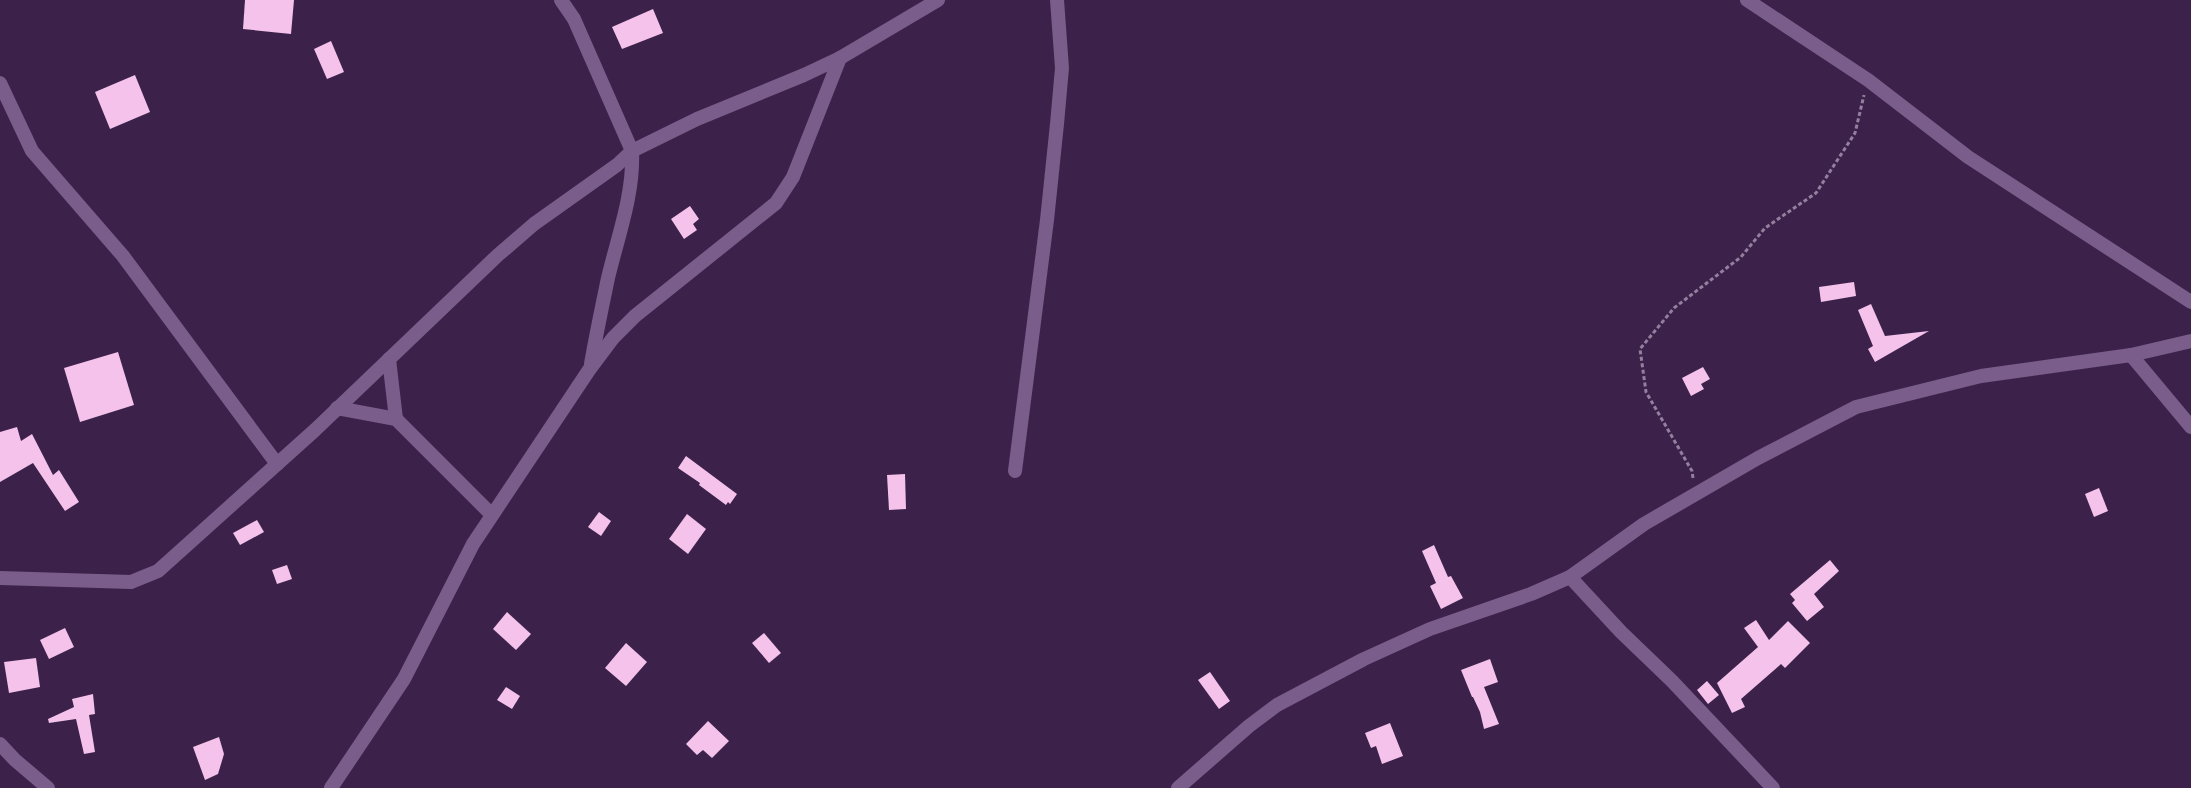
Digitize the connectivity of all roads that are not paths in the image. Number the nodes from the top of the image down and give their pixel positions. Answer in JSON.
{"nodes":[{"id":1,"x":561,"y":0,"type":"edge"},
{"id":2,"x":938,"y":0,"type":"edge"},
{"id":3,"x":1058,"y":0,"type":"edge"},
{"id":4,"x":1747,"y":0,"type":"edge"},
{"id":5,"x":840,"y":58,"type":"junction"},
{"id":6,"x":0,"y":83,"type":"edge"},
{"id":7,"x":632,"y":151,"type":"junction"},
{"id":8,"x":2191,"y":302,"type":"edge"},
{"id":9,"x":2191,"y":342,"type":"edge"},
{"id":10,"x":2131,"y":355,"type":"junction"},
{"id":11,"x":389,"y":359,"type":"junction"},
{"id":12,"x":590,"y":370,"type":"junction"},
{"id":13,"x":337,"y":408,"type":"junction"},
{"id":14,"x":396,"y":419,"type":"junction"},
{"id":15,"x":2191,"y":427,"type":"edge"},
{"id":16,"x":277,"y":464,"type":"junction"},
{"id":17,"x":1015,"y":471,"type":"dead end"},
{"id":18,"x":492,"y":516,"type":"junction"},
{"id":19,"x":1570,"y":577,"type":"junction"},
{"id":20,"x":0,"y":578,"type":"edge"},
{"id":21,"x":0,"y":744,"type":"edge"},
{"id":22,"x":48,"y":788,"type":"edge"},
{"id":23,"x":330,"y":788,"type":"edge"},
{"id":24,"x":1178,"y":788,"type":"edge"},
{"id":25,"x":1773,"y":788,"type":"edge"}],
"edges":[{"from":1,"to":7,"type":"street"},
{"from":2,"to":5,"type":"street"},
{"from":3,"to":17,"type":"street"},
{"from":4,"to":8,"type":"street"},
{"from":5,"to":7,"type":"street"},
{"from":5,"to":12,"type":"street"},
{"from":6,"to":16,"type":"street"},
{"from":7,"to":11,"type":"street"},
{"from":7,"to":12,"type":"street"},
{"from":9,"to":10,"type":"street"},
{"from":10,"to":15,"type":"street"},
{"from":10,"to":19,"type":"street"},
{"from":11,"to":13,"type":"street"},
{"from":11,"to":14,"type":"street"},
{"from":12,"to":18,"type":"street"},
{"from":13,"to":14,"type":"street"},
{"from":13,"to":16,"type":"street"},
{"from":14,"to":18,"type":"street"},
{"from":16,"to":20,"type":"street"},
{"from":18,"to":23,"type":"street"},
{"from":19,"to":24,"type":"street"},
{"from":19,"to":25,"type":"street"},
{"from":21,"to":22,"type":"street"}]}
